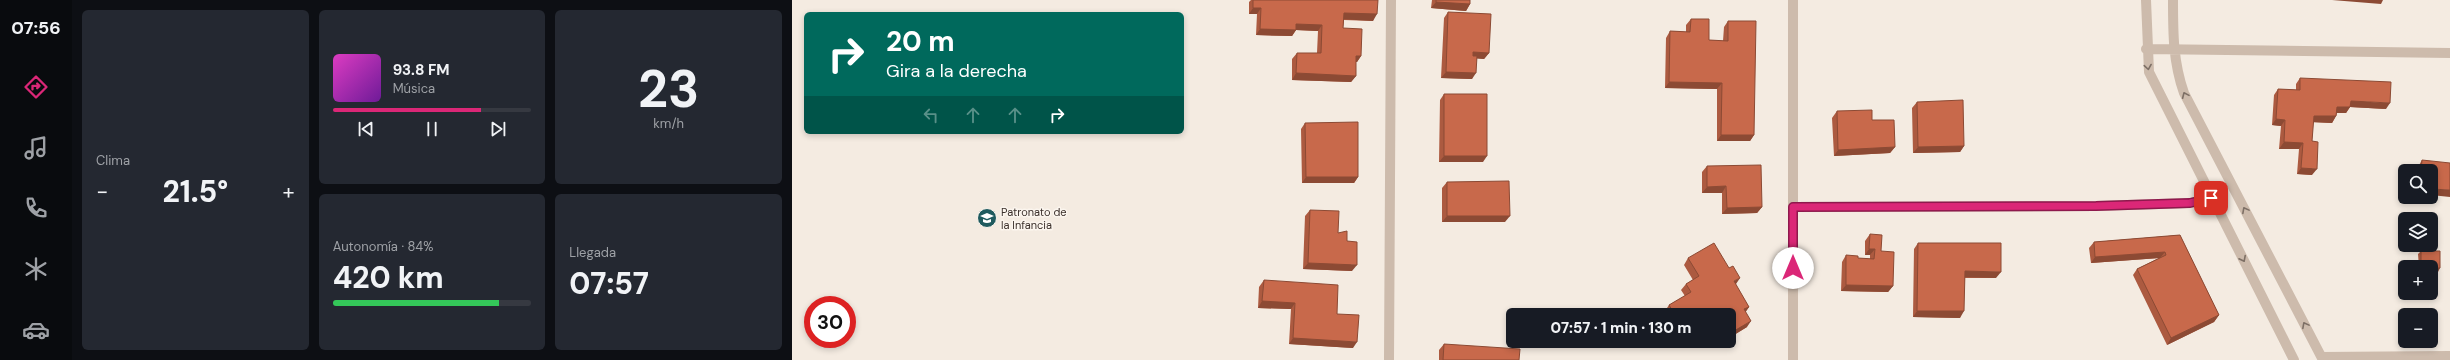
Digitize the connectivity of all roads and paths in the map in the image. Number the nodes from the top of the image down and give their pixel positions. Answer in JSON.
{"nodes":[{"id":1,"x":1391,"y":0,"type":"edge"},
{"id":2,"x":1793,"y":0,"type":"edge"},
{"id":3,"x":2146,"y":0,"type":"edge"},
{"id":4,"x":2173,"y":0,"type":"edge"},
{"id":5,"x":2146,"y":49,"type":"junction"},
{"id":6,"x":2173,"y":49,"type":"junction"},
{"id":7,"x":2450,"y":53,"type":"edge"},
{"id":8,"x":2211,"y":198,"type":"junction"},
{"id":9,"x":1793,"y":207,"type":"junction"},
{"id":10,"x":2450,"y":356,"type":"edge"},
{"id":11,"x":2322,"y":358,"type":"edge"},
{"id":12,"x":1389,"y":360,"type":"edge"},
{"id":13,"x":1793,"y":360,"type":"edge"},
{"id":14,"x":2294,"y":360,"type":"edge"}],
"edges":[{"from":1,"to":12,"type":"street"},
{"from":2,"to":9,"type":"street"},
{"from":3,"to":5,"type":"street"},
{"from":4,"to":6,"type":"street"},
{"from":5,"to":6,"type":"street"},
{"from":5,"to":8,"type":"street","one_way":true},
{"from":6,"to":7,"type":"street"},
{"from":11,"to":6,"type":"street","one_way":true},
{"from":8,"to":9,"type":"street"},
{"from":8,"to":14,"type":"street","one_way":true},
{"from":9,"to":13,"type":"street"},
{"from":10,"to":11,"type":"street"}]}
